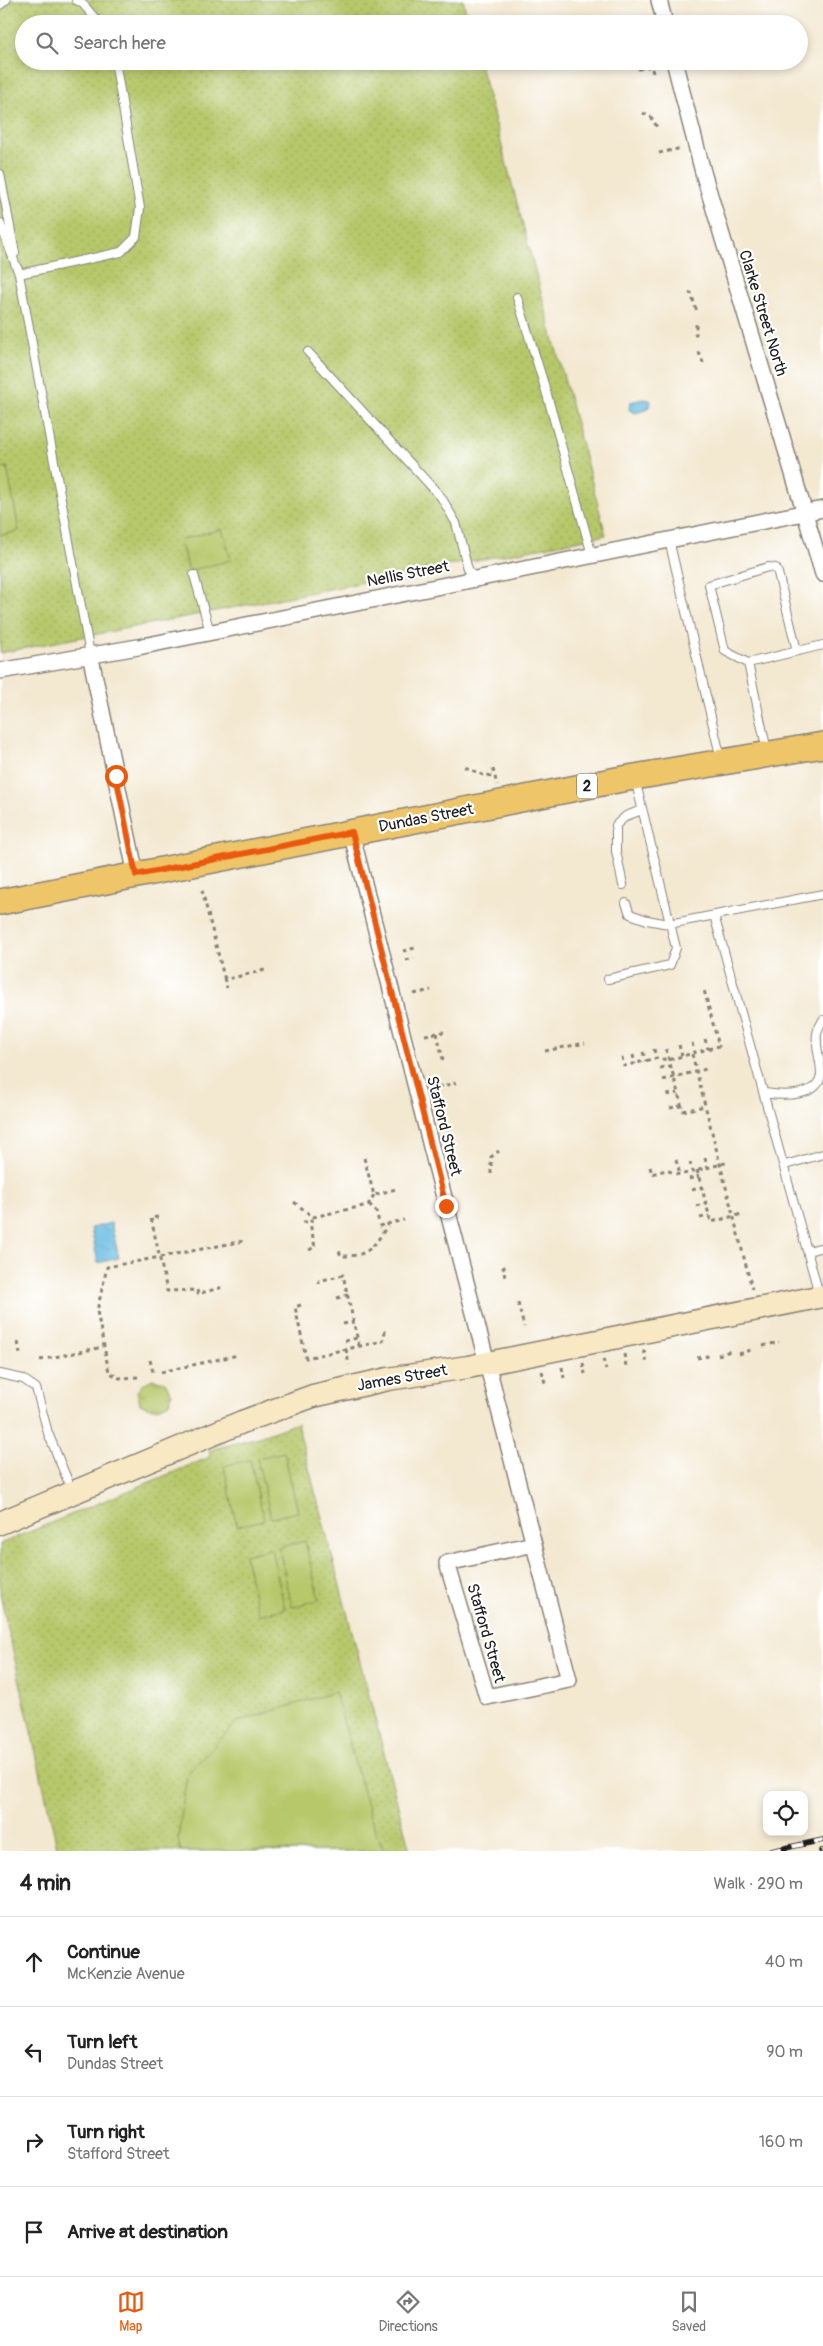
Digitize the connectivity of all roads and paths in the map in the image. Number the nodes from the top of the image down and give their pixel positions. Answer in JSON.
{"nodes":[{"id":1,"x":6,"y":0,"type":"edge"},
{"id":2,"x":76,"y":0,"type":"edge"},
{"id":3,"x":658,"y":0,"type":"edge"},
{"id":4,"x":0,"y":4,"type":"edge"},
{"id":5,"x":92,"y":15,"type":"edge"},
{"id":6,"x":662,"y":15,"type":"edge"},
{"id":7,"x":117,"y":70,"type":"edge"},
{"id":8,"x":652,"y":70,"type":"edge"},
{"id":9,"x":676,"y":70,"type":"edge"},
{"id":10,"x":653,"y":73,"type":"dead end"},
{"id":11,"x":643,"y":113,"type":"dead end"},
{"id":12,"x":657,"y":127,"type":"dead end"},
{"id":13,"x":682,"y":148,"type":"dead end"},
{"id":14,"x":659,"y":152,"type":"dead end"},
{"id":15,"x":0,"y":174,"type":"edge"},
{"id":16,"x":0,"y":223,"type":"edge"},
{"id":17,"x":19,"y":274,"type":"junction"},
{"id":18,"x":689,"y":294,"type":"dead end"},
{"id":19,"x":517,"y":297,"type":"dead end"},
{"id":20,"x":697,"y":312,"type":"dead end"},
{"id":21,"x":696,"y":321,"type":"dead end"},
{"id":22,"x":694,"y":335,"type":"dead end"},
{"id":23,"x":308,"y":352,"type":"dead end"},
{"id":24,"x":698,"y":353,"type":"dead end"},
{"id":25,"x":704,"y":365,"type":"dead end"},
{"id":26,"x":823,"y":509,"type":"edge"},
{"id":27,"x":805,"y":513,"type":"junction"},
{"id":28,"x":669,"y":540,"type":"junction"},
{"id":29,"x":592,"y":555,"type":"junction"},
{"id":30,"x":823,"y":574,"type":"edge"},
{"id":31,"x":194,"y":575,"type":"dead end"},
{"id":32,"x":475,"y":579,"type":"junction"},
{"id":33,"x":210,"y":632,"type":"junction"},
{"id":34,"x":823,"y":645,"type":"edge"},
{"id":35,"x":797,"y":651,"type":"junction"},
{"id":36,"x":90,"y":654,"type":"junction"},
{"id":37,"x":748,"y":663,"type":"junction"},
{"id":38,"x":0,"y":670,"type":"edge"},
{"id":39,"x":823,"y":745,"type":"edge"},
{"id":40,"x":768,"y":754,"type":"junction"},
{"id":41,"x":722,"y":762,"type":"junction"},
{"id":42,"x":465,"y":767,"type":"dead end"},
{"id":43,"x":493,"y":768,"type":"dead end"},
{"id":44,"x":495,"y":776,"type":"junction"},
{"id":45,"x":634,"y":777,"type":"junction"},
{"id":46,"x":497,"y":785,"type":"dead end"},
{"id":47,"x":642,"y":810,"type":"junction"},
{"id":48,"x":352,"y":832,"type":"junction"},
{"id":49,"x":136,"y":875,"type":"junction"},
{"id":50,"x":623,"y":885,"type":"dead end"},
{"id":51,"x":202,"y":890,"type":"dead end"},
{"id":52,"x":823,"y":894,"type":"edge"},
{"id":53,"x":0,"y":902,"type":"edge"},
{"id":54,"x":626,"y":903,"type":"dead end"},
{"id":55,"x":714,"y":915,"type":"junction"},
{"id":56,"x":670,"y":924,"type":"junction"},
{"id":57,"x":415,"y":948,"type":"dead end"},
{"id":58,"x":403,"y":951,"type":"dead end"},
{"id":59,"x":414,"y":958,"type":"dead end"},
{"id":60,"x":406,"y":960,"type":"dead end"},
{"id":61,"x":265,"y":970,"type":"dead end"},
{"id":62,"x":224,"y":977,"type":"junction"},
{"id":63,"x":608,"y":978,"type":"dead end"},
{"id":64,"x":227,"y":988,"type":"dead end"},
{"id":65,"x":431,"y":990,"type":"dead end"},
{"id":66,"x":704,"y":990,"type":"dead end"},
{"id":67,"x":414,"y":994,"type":"dead end"},
{"id":68,"x":823,"y":1020,"type":"edge"},
{"id":69,"x":444,"y":1032,"type":"dead end"},
{"id":70,"x":437,"y":1033,"type":"junction"},
{"id":71,"x":425,"y":1036,"type":"dead end"},
{"id":72,"x":705,"y":1040,"type":"dead end"},
{"id":73,"x":585,"y":1043,"type":"dead end"},
{"id":74,"x":692,"y":1043,"type":"dead end"},
{"id":75,"x":679,"y":1045,"type":"dead end"},
{"id":76,"x":654,"y":1049,"type":"dead end"},
{"id":77,"x":666,"y":1049,"type":"dead end"},
{"id":78,"x":708,"y":1049,"type":"junction"},
{"id":79,"x":545,"y":1051,"type":"dead end"},
{"id":80,"x":643,"y":1052,"type":"dead end"},
{"id":81,"x":693,"y":1053,"type":"junction"},
{"id":82,"x":632,"y":1054,"type":"dead end"},
{"id":83,"x":682,"y":1056,"type":"junction"},
{"id":84,"x":622,"y":1058,"type":"dead end"},
{"id":85,"x":656,"y":1058,"type":"junction"},
{"id":86,"x":443,"y":1060,"type":"dead end"},
{"id":87,"x":669,"y":1060,"type":"junction"},
{"id":88,"x":646,"y":1061,"type":"junction"},
{"id":89,"x":635,"y":1064,"type":"junction"},
{"id":90,"x":671,"y":1066,"type":"junction"},
{"id":91,"x":660,"y":1068,"type":"dead end"},
{"id":92,"x":706,"y":1069,"type":"dead end"},
{"id":93,"x":696,"y":1072,"type":"junction"},
{"id":94,"x":674,"y":1077,"type":"junction"},
{"id":95,"x":663,"y":1080,"type":"dead end"},
{"id":96,"x":456,"y":1083,"type":"dead end"},
{"id":97,"x":438,"y":1087,"type":"dead end"},
{"id":98,"x":678,"y":1093,"type":"junction"},
{"id":99,"x":765,"y":1093,"type":"junction"},
{"id":100,"x":667,"y":1095,"type":"dead end"},
{"id":101,"x":681,"y":1106,"type":"junction"},
{"id":102,"x":705,"y":1106,"type":"junction"},
{"id":103,"x":670,"y":1108,"type":"dead end"},
{"id":104,"x":499,"y":1152,"type":"dead end"},
{"id":105,"x":823,"y":1154,"type":"edge"},
{"id":106,"x":364,"y":1158,"type":"dead end"},
{"id":107,"x":705,"y":1158,"type":"dead end"},
{"id":108,"x":676,"y":1160,"type":"dead end"},
{"id":109,"x":690,"y":1162,"type":"dead end"},
{"id":110,"x":729,"y":1162,"type":"dead end"},
{"id":111,"x":663,"y":1164,"type":"dead end"},
{"id":112,"x":720,"y":1164,"type":"junction"},
{"id":113,"x":784,"y":1165,"type":"junction"},
{"id":114,"x":650,"y":1167,"type":"dead end"},
{"id":115,"x":708,"y":1167,"type":"junction"},
{"id":116,"x":666,"y":1170,"type":"junction"},
{"id":117,"x":697,"y":1170,"type":"junction"},
{"id":118,"x":692,"y":1171,"type":"junction"},
{"id":119,"x":491,"y":1174,"type":"dead end"},
{"id":120,"x":680,"y":1175,"type":"junction"},
{"id":121,"x":699,"y":1176,"type":"junction"},
{"id":122,"x":689,"y":1179,"type":"dead end"},
{"id":123,"x":702,"y":1187,"type":"junction"},
{"id":124,"x":396,"y":1189,"type":"dead end"},
{"id":125,"x":692,"y":1190,"type":"dead end"},
{"id":126,"x":374,"y":1195,"type":"junction"},
{"id":127,"x":294,"y":1202,"type":"dead end"},
{"id":128,"x":357,"y":1203,"type":"dead end"},
{"id":129,"x":706,"y":1203,"type":"junction"},
{"id":130,"x":369,"y":1204,"type":"junction"},
{"id":131,"x":696,"y":1206,"type":"dead end"},
{"id":132,"x":358,"y":1208,"type":"junction"},
{"id":133,"x":305,"y":1211,"type":"junction"},
{"id":134,"x":300,"y":1212,"type":"dead end"},
{"id":135,"x":742,"y":1214,"type":"dead end"},
{"id":136,"x":709,"y":1216,"type":"junction"},
{"id":137,"x":733,"y":1216,"type":"junction"},
{"id":138,"x":158,"y":1217,"type":"dead end"},
{"id":139,"x":312,"y":1217,"type":"junction"},
{"id":140,"x":700,"y":1218,"type":"dead end"},
{"id":141,"x":404,"y":1220,"type":"dead end"},
{"id":142,"x":303,"y":1222,"type":"dead end"},
{"id":143,"x":310,"y":1222,"type":"junction"},
{"id":144,"x":389,"y":1224,"type":"junction"},
{"id":145,"x":314,"y":1239,"type":"junction"},
{"id":146,"x":244,"y":1241,"type":"dead end"},
{"id":147,"x":307,"y":1241,"type":"dead end"},
{"id":148,"x":823,"y":1247,"type":"edge"},
{"id":149,"x":309,"y":1250,"type":"dead end"},
{"id":150,"x":340,"y":1251,"type":"dead end"},
{"id":151,"x":808,"y":1251,"type":"junction"},
{"id":152,"x":160,"y":1257,"type":"junction"},
{"id":153,"x":508,"y":1265,"type":"dead end"},
{"id":154,"x":505,"y":1277,"type":"dead end"},
{"id":155,"x":319,"y":1284,"type":"dead end"},
{"id":156,"x":223,"y":1287,"type":"dead end"},
{"id":157,"x":752,"y":1289,"type":"dead end"},
{"id":158,"x":348,"y":1295,"type":"junction"},
{"id":159,"x":821,"y":1296,"type":"edge"},
{"id":160,"x":337,"y":1298,"type":"dead end"},
{"id":161,"x":518,"y":1303,"type":"dead end"},
{"id":162,"x":301,"y":1305,"type":"dead end"},
{"id":163,"x":354,"y":1322,"type":"junction"},
{"id":164,"x":343,"y":1324,"type":"dead end"},
{"id":165,"x":524,"y":1326,"type":"dead end"},
{"id":166,"x":386,"y":1327,"type":"dead end"},
{"id":167,"x":307,"y":1332,"type":"dead end"},
{"id":168,"x":301,"y":1334,"type":"junction"},
{"id":169,"x":357,"y":1338,"type":"junction"},
{"id":170,"x":345,"y":1340,"type":"dead end"},
{"id":171,"x":18,"y":1342,"type":"dead end"},
{"id":172,"x":779,"y":1342,"type":"dead end"},
{"id":173,"x":359,"y":1346,"type":"junction"},
{"id":174,"x":763,"y":1346,"type":"dead end"},
{"id":175,"x":104,"y":1347,"type":"junction"},
{"id":176,"x":644,"y":1347,"type":"dead end"},
{"id":177,"x":346,"y":1349,"type":"junction"},
{"id":178,"x":751,"y":1350,"type":"dead end"},
{"id":179,"x":624,"y":1351,"type":"dead end"},
{"id":180,"x":730,"y":1351,"type":"dead end"},
{"id":181,"x":20,"y":1354,"type":"dead end"},
{"id":182,"x":739,"y":1354,"type":"dead end"},
{"id":183,"x":238,"y":1355,"type":"dead end"},
{"id":184,"x":718,"y":1355,"type":"dead end"},
{"id":185,"x":603,"y":1356,"type":"dead end"},
{"id":186,"x":697,"y":1358,"type":"dead end"},
{"id":187,"x":708,"y":1359,"type":"dead end"},
{"id":188,"x":40,"y":1360,"type":"dead end"},
{"id":189,"x":150,"y":1360,"type":"dead end"},
{"id":190,"x":582,"y":1360,"type":"dead end"},
{"id":191,"x":647,"y":1362,"type":"dead end"},
{"id":192,"x":485,"y":1363,"type":"junction"},
{"id":193,"x":562,"y":1364,"type":"dead end"},
{"id":194,"x":349,"y":1365,"type":"dead end"},
{"id":195,"x":626,"y":1366,"type":"dead end"},
{"id":196,"x":542,"y":1368,"type":"dead end"},
{"id":197,"x":606,"y":1370,"type":"dead end"},
{"id":198,"x":153,"y":1372,"type":"dead end"},
{"id":199,"x":161,"y":1372,"type":"dead end"},
{"id":200,"x":0,"y":1374,"type":"edge"},
{"id":201,"x":585,"y":1374,"type":"dead end"},
{"id":202,"x":138,"y":1377,"type":"dead end"},
{"id":203,"x":564,"y":1378,"type":"dead end"},
{"id":204,"x":545,"y":1384,"type":"dead end"},
{"id":205,"x":73,"y":1493,"type":"junction"},
{"id":206,"x":0,"y":1523,"type":"edge"},
{"id":207,"x":534,"y":1544,"type":"junction"}],
"edges":[{"from":1,"to":4,"type":"lane"},
{"from":2,"to":5,"type":"lane"},
{"from":3,"to":6,"type":"street"},
{"from":7,"to":17,"type":"lane"},
{"from":8,"to":10,"type":"path"},
{"from":9,"to":27,"type":"street","name":"Clarke Street North"},
{"from":11,"to":12,"type":"path"},
{"from":13,"to":14,"type":"path"},
{"from":15,"to":17,"type":"lane"},
{"from":16,"to":17,"type":"lane"},
{"from":17,"to":36,"type":"lane"},
{"from":18,"to":20,"type":"path"},
{"from":19,"to":29,"type":"lane"},
{"from":21,"to":22,"type":"path"},
{"from":23,"to":32,"type":"lane"},
{"from":24,"to":25,"type":"path"},
{"from":26,"to":27,"type":"street","name":"Nellis Street"},
{"from":27,"to":28,"type":"street","name":"Nellis Street"},
{"from":27,"to":30,"type":"street","name":"Clarke Street North"},
{"from":28,"to":29,"type":"street","name":"Nellis Street"},
{"from":28,"to":41,"type":"lane"},
{"from":29,"to":32,"type":"street","name":"Nellis Street"},
{"from":31,"to":33,"type":"lane"},
{"from":32,"to":33,"type":"street","name":"Nellis Street"},
{"from":33,"to":36,"type":"street","name":"Nellis Street"},
{"from":34,"to":35,"type":"lane"},
{"from":35,"to":37,"type":"lane"},
{"from":35,"to":37,"type":"lane"},
{"from":36,"to":38,"type":"street","name":"Nellis Street"},
{"from":36,"to":49,"type":"street"},
{"from":37,"to":40,"type":"lane"},
{"from":39,"to":40,"type":"main road","name":"Dundas Street","number":"2"},
{"from":40,"to":41,"type":"main road","name":"Dundas Street","number":"2"},
{"from":41,"to":45,"type":"main road","name":"Dundas Street","number":"2"},
{"from":42,"to":44,"type":"path"},
{"from":43,"to":44,"type":"path"},
{"from":44,"to":46,"type":"path"},
{"from":45,"to":47,"type":"lane"},
{"from":45,"to":48,"type":"main road","name":"Dundas Street","number":"2"},
{"from":47,"to":50,"type":"lane"},
{"from":47,"to":56,"type":"lane"},
{"from":48,"to":49,"type":"main road","name":"Dundas Street","number":"2"},
{"from":48,"to":192,"type":"street","name":"Stafford Street"},
{"from":49,"to":53,"type":"main road","name":"Dundas Street","number":"2"},
{"from":51,"to":62,"type":"path"},
{"from":52,"to":55,"type":"lane"},
{"from":54,"to":56,"type":"lane"},
{"from":55,"to":56,"type":"lane"},
{"from":55,"to":99,"type":"lane"},
{"from":56,"to":63,"type":"lane"},
{"from":57,"to":58,"type":"path"},
{"from":59,"to":60,"type":"path"},
{"from":61,"to":62,"type":"path"},
{"from":62,"to":64,"type":"path"},
{"from":65,"to":67,"type":"path"},
{"from":66,"to":78,"type":"path"},
{"from":68,"to":99,"type":"lane"},
{"from":69,"to":70,"type":"path"},
{"from":70,"to":71,"type":"path"},
{"from":70,"to":86,"type":"path"},
{"from":72,"to":78,"type":"path"},
{"from":73,"to":79,"type":"path"},
{"from":74,"to":81,"type":"path"},
{"from":75,"to":83,"type":"path"},
{"from":76,"to":85,"type":"path"},
{"from":77,"to":87,"type":"path"},
{"from":78,"to":81,"type":"path"},
{"from":80,"to":88,"type":"path"},
{"from":81,"to":83,"type":"path"},
{"from":81,"to":93,"type":"path"},
{"from":82,"to":89,"type":"path"},
{"from":83,"to":87,"type":"path"},
{"from":84,"to":89,"type":"path"},
{"from":85,"to":87,"type":"path"},
{"from":85,"to":88,"type":"path"},
{"from":87,"to":90,"type":"path"},
{"from":88,"to":89,"type":"path"},
{"from":90,"to":91,"type":"path"},
{"from":90,"to":94,"type":"path"},
{"from":92,"to":93,"type":"path"},
{"from":93,"to":94,"type":"path"},
{"from":93,"to":102,"type":"path"},
{"from":94,"to":95,"type":"path"},
{"from":94,"to":98,"type":"path"},
{"from":96,"to":97,"type":"path"},
{"from":98,"to":100,"type":"path"},
{"from":98,"to":101,"type":"path"},
{"from":99,"to":113,"type":"lane"},
{"from":101,"to":102,"type":"path"},
{"from":101,"to":103,"type":"path"},
{"from":102,"to":112,"type":"path"},
{"from":104,"to":119,"type":"path"},
{"from":105,"to":113,"type":"lane"},
{"from":106,"to":126,"type":"path"},
{"from":107,"to":115,"type":"path"},
{"from":108,"to":120,"type":"path"},
{"from":109,"to":118,"type":"path"},
{"from":110,"to":112,"type":"path"},
{"from":111,"to":116,"type":"path"},
{"from":112,"to":115,"type":"path"},
{"from":112,"to":137,"type":"path"},
{"from":113,"to":151,"type":"lane"},
{"from":114,"to":116,"type":"path"},
{"from":115,"to":117,"type":"path"},
{"from":116,"to":120,"type":"path"},
{"from":117,"to":118,"type":"path"},
{"from":117,"to":121,"type":"path"},
{"from":118,"to":120,"type":"path"},
{"from":121,"to":122,"type":"path"},
{"from":121,"to":123,"type":"path"},
{"from":123,"to":125,"type":"path"},
{"from":123,"to":129,"type":"path"},
{"from":124,"to":126,"type":"path"},
{"from":126,"to":130,"type":"path"},
{"from":127,"to":133,"type":"path"},
{"from":128,"to":132,"type":"path"},
{"from":129,"to":131,"type":"path"},
{"from":129,"to":136,"type":"path"},
{"from":130,"to":132,"type":"path"},
{"from":130,"to":144,"type":"path"},
{"from":132,"to":139,"type":"path"},
{"from":133,"to":134,"type":"path"},
{"from":133,"to":139,"type":"path"},
{"from":135,"to":137,"type":"path"},
{"from":136,"to":137,"type":"path"},
{"from":136,"to":140,"type":"path"},
{"from":137,"to":157,"type":"path"},
{"from":138,"to":152,"type":"path"},
{"from":139,"to":143,"type":"path"},
{"from":141,"to":144,"type":"path"},
{"from":142,"to":143,"type":"path"},
{"from":143,"to":145,"type":"path"},
{"from":144,"to":150,"type":"path"},
{"from":145,"to":147,"type":"path"},
{"from":145,"to":149,"type":"path"},
{"from":146,"to":152,"type":"path"},
{"from":148,"to":151,"type":"lane"},
{"from":151,"to":159,"type":"lane"},
{"from":152,"to":156,"type":"path"},
{"from":152,"to":175,"type":"path"},
{"from":153,"to":154,"type":"path"},
{"from":155,"to":158,"type":"path"},
{"from":158,"to":160,"type":"path"},
{"from":158,"to":163,"type":"path"},
{"from":159,"to":192,"type":"street","name":"James Street"},
{"from":161,"to":165,"type":"path"},
{"from":162,"to":168,"type":"path"},
{"from":163,"to":164,"type":"path"},
{"from":163,"to":169,"type":"path"},
{"from":166,"to":173,"type":"path"},
{"from":167,"to":168,"type":"path"},
{"from":168,"to":177,"type":"path"},
{"from":169,"to":170,"type":"path"},
{"from":169,"to":173,"type":"path"},
{"from":171,"to":181,"type":"path"},
{"from":172,"to":174,"type":"path"},
{"from":173,"to":177,"type":"path"},
{"from":175,"to":188,"type":"path"},
{"from":175,"to":202,"type":"path"},
{"from":176,"to":191,"type":"path"},
{"from":177,"to":194,"type":"path"},
{"from":178,"to":182,"type":"path"},
{"from":179,"to":195,"type":"path"},
{"from":180,"to":184,"type":"path"},
{"from":183,"to":199,"type":"path"},
{"from":185,"to":197,"type":"path"},
{"from":186,"to":187,"type":"path"},
{"from":189,"to":198,"type":"path"},
{"from":190,"to":201,"type":"path"},
{"from":192,"to":205,"type":"street","name":"James Street"},
{"from":192,"to":207,"type":"street","name":"Stafford Street"},
{"from":193,"to":203,"type":"path"},
{"from":196,"to":204,"type":"path"},
{"from":200,"to":205,"type":"lane"},
{"from":205,"to":206,"type":"street","name":"James Street"},
{"from":207,"to":207,"type":"street","name":"Stafford Street"}]}
